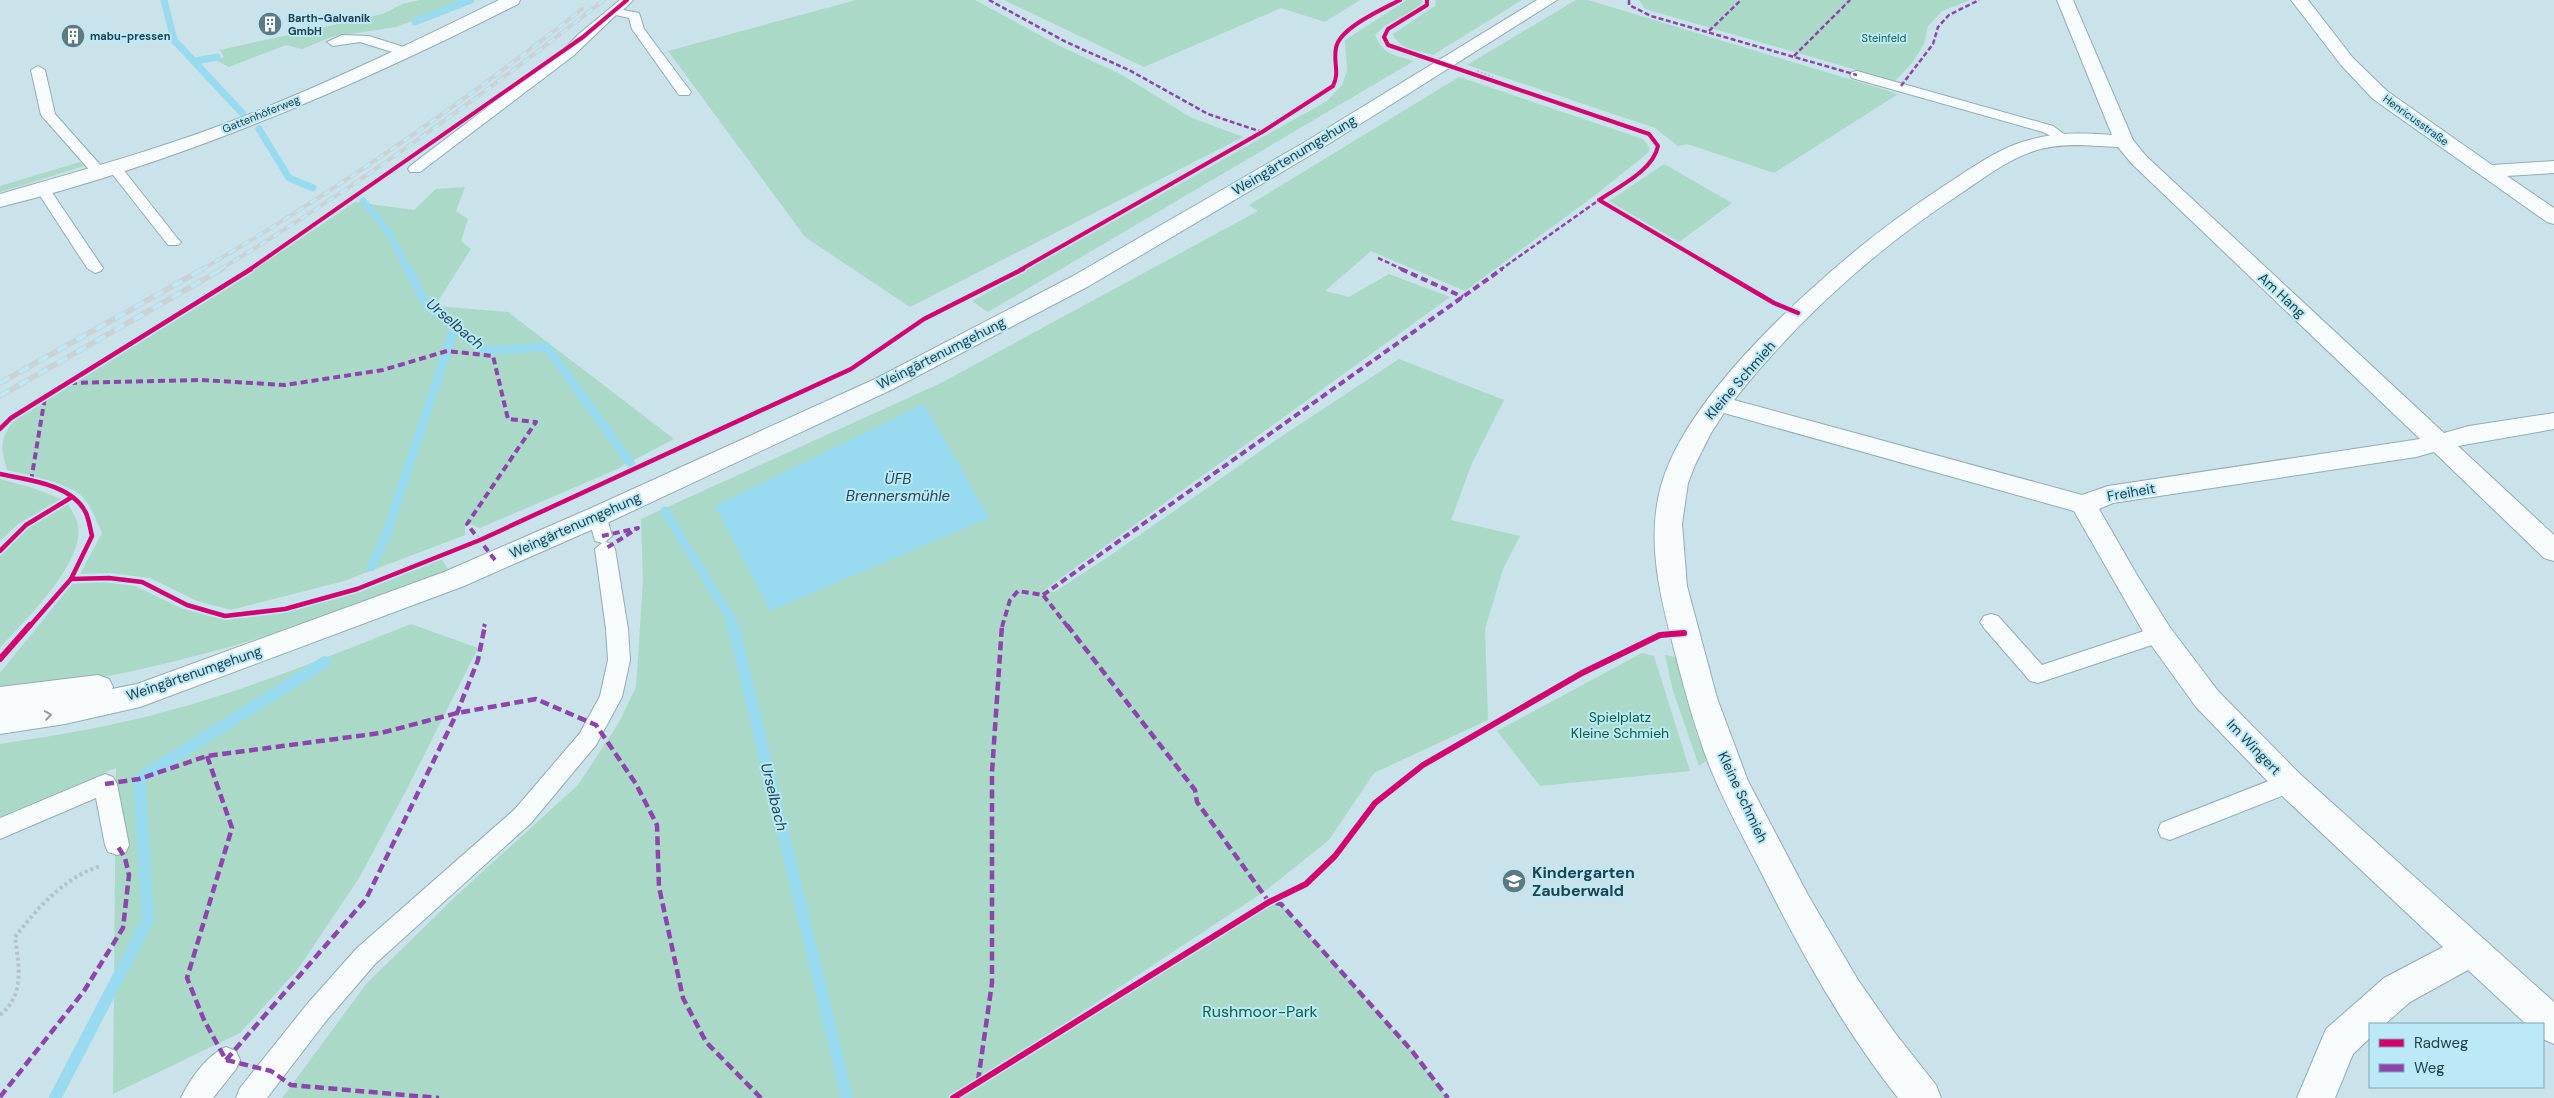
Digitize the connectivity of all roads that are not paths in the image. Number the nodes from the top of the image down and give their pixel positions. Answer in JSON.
{"nodes":[{"id":1,"x":512,"y":0,"type":"edge"},
{"id":2,"x":627,"y":0,"type":"edge"},
{"id":3,"x":1549,"y":0,"type":"edge"},
{"id":4,"x":2065,"y":0,"type":"edge"},
{"id":5,"x":2299,"y":0,"type":"edge"},
{"id":6,"x":613,"y":11,"type":"junction"},
{"id":7,"x":333,"y":42,"type":"dead end"},
{"id":8,"x":405,"y":52,"type":"junction"},
{"id":9,"x":38,"y":70,"type":"dead end"},
{"id":10,"x":1856,"y":75,"type":"dead end"},
{"id":11,"x":684,"y":92,"type":"dead end"},
{"id":12,"x":2064,"y":139,"type":"junction"},
{"id":13,"x":2124,"y":140,"type":"junction"},
{"id":14,"x":2554,"y":167,"type":"edge"},
{"id":15,"x":105,"y":169,"type":"junction"},
{"id":16,"x":415,"y":169,"type":"dead end"},
{"id":17,"x":2486,"y":170,"type":"junction"},
{"id":18,"x":42,"y":188,"type":"junction"},
{"id":19,"x":0,"y":201,"type":"edge"},
{"id":20,"x":2554,"y":218,"type":"edge"},
{"id":21,"x":173,"y":242,"type":"dead end"},
{"id":22,"x":95,"y":268,"type":"dead end"},
{"id":23,"x":1717,"y":403,"type":"junction"},
{"id":24,"x":2554,"y":421,"type":"edge"},
{"id":25,"x":2438,"y":442,"type":"junction"},
{"id":26,"x":2084,"y":505,"type":"junction"},
{"id":27,"x":602,"y":534,"type":"junction"},
{"id":28,"x":2554,"y":551,"type":"edge"},
{"id":29,"x":1991,"y":622,"type":"dead end"},
{"id":30,"x":2159,"y":634,"type":"junction"},
{"id":31,"x":298,"y":636,"type":"junction"},
{"id":32,"x":0,"y":699,"type":"edge"},
{"id":33,"x":0,"y":722,"type":"edge"},
{"id":34,"x":2289,"y":783,"type":"junction"},
{"id":35,"x":0,"y":829,"type":"edge"},
{"id":36,"x":2170,"y":830,"type":"dead end"},
{"id":37,"x":112,"y":854,"type":"road end"},
{"id":38,"x":2471,"y":950,"type":"junction"},
{"id":39,"x":2554,"y":1026,"type":"edge"},
{"id":40,"x":226,"y":1060,"type":"dead end"},
{"id":41,"x":195,"y":1098,"type":"edge"},
{"id":42,"x":250,"y":1098,"type":"edge"},
{"id":43,"x":1922,"y":1098,"type":"edge"},
{"id":44,"x":2316,"y":1098,"type":"edge"}],
"edges":[{"from":1,"to":8,"type":"street","name":"Gattenhöferweg"},
{"from":2,"to":6,"type":"lane"},
{"from":3,"to":27,"type":"street","name":"Weingärtenumgehung"},
{"from":4,"to":13,"type":"street","name":"Am Hang"},
{"from":5,"to":17,"type":"street","name":"Henricusstraße"},
{"from":6,"to":11,"type":"lane"},
{"from":6,"to":16,"type":"lane"},
{"from":7,"to":8,"type":"lane"},
{"from":8,"to":15,"type":"street","name":"Gattenhöferweg"},
{"from":9,"to":15,"type":"lane"},
{"from":10,"to":12,"type":"lane"},
{"from":12,"to":13,"type":"street","name":"Kleine Schmieh"},
{"from":12,"to":23,"type":"street","name":"Kleine Schmieh"},
{"from":13,"to":25,"type":"street","name":"Am Hang"},
{"from":14,"to":17,"type":"street"},
{"from":15,"to":18,"type":"street","name":"Gattenhöferweg"},
{"from":15,"to":21,"type":"lane"},
{"from":17,"to":20,"type":"street","name":"Henricusstraße"},
{"from":18,"to":19,"type":"street","name":"Gattenhöferweg"},
{"from":18,"to":22,"type":"lane"},
{"from":23,"to":26,"type":"street"},
{"from":23,"to":43,"type":"street","name":"Kleine Schmieh"},
{"from":24,"to":25,"type":"street","name":"Freiheit"},
{"from":25,"to":26,"type":"street","name":"Freiheit"},
{"from":25,"to":28,"type":"street","name":"Am Hang"},
{"from":26,"to":30,"type":"street","name":"Im Wingert"},
{"from":27,"to":31,"type":"street","name":"Weingärtenumgehung"},
{"from":27,"to":42,"type":"lane"},
{"from":29,"to":30,"type":"lane"},
{"from":30,"to":34,"type":"street","name":"Im Wingert"},
{"from":31,"to":32,"type":"street","name":"Weingärtenumgehung"},
{"from":33,"to":31,"type":"street","name":"Weingärtenumgehung","one_way":true},
{"from":34,"to":36,"type":"lane"},
{"from":34,"to":38,"type":"street","name":"Im Wingert"},
{"from":35,"to":37,"type":"lane"},
{"from":38,"to":39,"type":"street","name":"Im Wingert"},
{"from":38,"to":44,"type":"street"},
{"from":40,"to":41,"type":"lane"}]}
